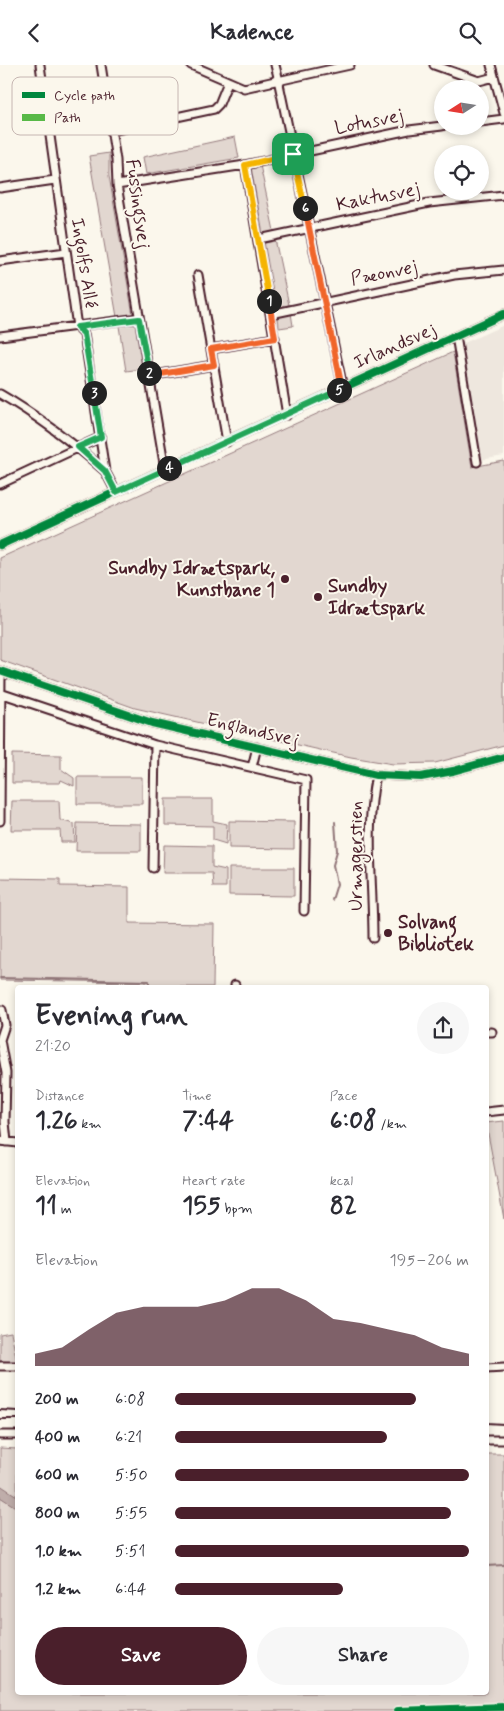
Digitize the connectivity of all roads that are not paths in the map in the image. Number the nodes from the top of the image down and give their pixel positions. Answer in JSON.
{"nodes":[{"id":1,"x":191,"y":65,"type":"edge"},
{"id":2,"x":275,"y":65,"type":"edge"},
{"id":3,"x":350,"y":65,"type":"edge"},
{"id":4,"x":434,"y":65,"type":"edge"},
{"id":5,"x":494,"y":66,"type":"edge"},
{"id":6,"x":494,"y":77,"type":"junction"},
{"id":7,"x":280,"y":78,"type":"junction"},
{"id":8,"x":228,"y":82,"type":"junction"},
{"id":9,"x":502,"y":101,"type":"edge"},
{"id":10,"x":504,"y":113,"type":"edge"},
{"id":11,"x":178,"y":117,"type":"edge"},
{"id":12,"x":504,"y":119,"type":"edge"},
{"id":13,"x":489,"y":121,"type":"edge"},
{"id":14,"x":434,"y":127,"type":"edge"},
{"id":15,"x":49,"y":135,"type":"edge"},
{"id":16,"x":112,"y":135,"type":"edge"},
{"id":17,"x":293,"y":154,"type":"junction"},
{"id":18,"x":245,"y":165,"type":"junction"},
{"id":19,"x":55,"y":180,"type":"junction"},
{"id":20,"x":117,"y":185,"type":"junction"},
{"id":21,"x":0,"y":187,"type":"edge"},
{"id":22,"x":504,"y":195,"type":"edge"},
{"id":23,"x":309,"y":228,"type":"junction"},
{"id":24,"x":259,"y":239,"type":"junction"},
{"id":25,"x":66,"y":252,"type":"junction"},
{"id":26,"x":0,"y":261,"type":"edge"},
{"id":27,"x":504,"y":270,"type":"edge"},
{"id":28,"x":198,"y":275,"type":"dead end"},
{"id":29,"x":324,"y":301,"type":"junction"},
{"id":30,"x":271,"y":314,"type":"junction"},
{"id":31,"x":504,"y":314,"type":"edge"},
{"id":32,"x":139,"y":319,"type":"junction"},
{"id":33,"x":77,"y":327,"type":"junction"},
{"id":34,"x":456,"y":336,"type":"junction"},
{"id":35,"x":0,"y":337,"type":"edge"},
{"id":36,"x":275,"y":338,"type":"junction"},
{"id":37,"x":211,"y":349,"type":"junction"},
{"id":38,"x":214,"y":365,"type":"junction"},
{"id":39,"x":149,"y":376,"type":"junction"},
{"id":40,"x":342,"y":388,"type":"junction"},
{"id":41,"x":0,"y":393,"type":"edge"},
{"id":42,"x":287,"y":415,"type":"junction"},
{"id":43,"x":101,"y":437,"type":"junction"},
{"id":44,"x":227,"y":442,"type":"junction"},
{"id":45,"x":78,"y":447,"type":"junction"},
{"id":46,"x":477,"y":462,"type":"dead end"},
{"id":47,"x":166,"y":469,"type":"junction"},
{"id":48,"x":105,"y":471,"type":"junction"},
{"id":49,"x":0,"y":484,"type":"edge"},
{"id":50,"x":116,"y":492,"type":"junction"},
{"id":51,"x":0,"y":545,"type":"edge"},
{"id":52,"x":1,"y":671,"type":"edge"},
{"id":53,"x":0,"y":693,"type":"edge"},
{"id":54,"x":155,"y":745,"type":"junction"},
{"id":55,"x":257,"y":747,"type":"junction"},
{"id":56,"x":504,"y":757,"type":"edge"},
{"id":57,"x":252,"y":767,"type":"junction"},
{"id":58,"x":376,"y":775,"type":"junction"},
{"id":59,"x":0,"y":821,"type":"edge"},
{"id":60,"x":153,"y":868,"type":"dead end"},
{"id":61,"x":304,"y":911,"type":"dead end"},
{"id":62,"x":373,"y":938,"type":"dead end"},
{"id":63,"x":2,"y":1010,"type":"dead end"},
{"id":64,"x":504,"y":1110,"type":"edge"},
{"id":65,"x":489,"y":1112,"type":"edge"},
{"id":66,"x":4,"y":1142,"type":"edge"},
{"id":67,"x":0,"y":1366,"type":"edge"},
{"id":68,"x":15,"y":1366,"type":"edge"},
{"id":69,"x":504,"y":1367,"type":"edge"},
{"id":70,"x":489,"y":1369,"type":"edge"},
{"id":71,"x":0,"y":1435,"type":"edge"},
{"id":72,"x":15,"y":1435,"type":"edge"},
{"id":73,"x":489,"y":1440,"type":"edge"},
{"id":74,"x":504,"y":1440,"type":"edge"}],
"edges":[{"from":1,"to":8,"type":"street"},
{"from":2,"to":7,"type":"street"},
{"from":3,"to":7,"type":"street"},
{"from":4,"to":6,"type":"street"},
{"from":5,"to":6,"type":"street"},
{"from":6,"to":9,"type":"street"},
{"from":7,"to":8,"type":"street"},
{"from":7,"to":17,"type":"street"},
{"from":8,"to":11,"type":"street"},
{"from":9,"to":10,"type":"street"},
{"from":12,"to":13,"type":"street"},
{"from":14,"to":17,"type":"street","name":"Lotusvej"},
{"from":15,"to":19,"type":"street","name":"Ingolfs Allé"},
{"from":16,"to":20,"type":"street","name":"Fussingsvej"},
{"from":17,"to":18,"type":"street","name":"Lotusvej"},
{"from":17,"to":23,"type":"street"},
{"from":18,"to":20,"type":"street","name":"Lotusvej"},
{"from":18,"to":24,"type":"street"},
{"from":19,"to":21,"type":"street"},
{"from":19,"to":25,"type":"street","name":"Ingolfs Allé"},
{"from":20,"to":32,"type":"street","name":"Fussingsvej"},
{"from":22,"to":23,"type":"street","name":"Kaktusvej"},
{"from":23,"to":24,"type":"street","name":"Kaktusvej"},
{"from":23,"to":29,"type":"street"},
{"from":24,"to":30,"type":"street"},
{"from":25,"to":26,"type":"street"},
{"from":25,"to":33,"type":"street","name":"Ingolfs Allé"},
{"from":27,"to":29,"type":"street","name":"Pæonvej"},
{"from":28,"to":37,"type":"street"},
{"from":29,"to":30,"type":"street","name":"Pæonvej"},
{"from":29,"to":40,"type":"street"},
{"from":30,"to":36,"type":"street"},
{"from":31,"to":34,"type":"street","name":"Irlandsvej"},
{"from":32,"to":33,"type":"street"},
{"from":32,"to":39,"type":"street","name":"Fussingsvej"},
{"from":33,"to":35,"type":"street"},
{"from":33,"to":43,"type":"street","name":"Ingolfs Allé"},
{"from":34,"to":40,"type":"street","name":"Irlandsvej"},
{"from":34,"to":46,"type":"street"},
{"from":36,"to":37,"type":"street"},
{"from":36,"to":42,"type":"street"},
{"from":37,"to":38,"type":"street"},
{"from":38,"to":39,"type":"street"},
{"from":38,"to":44,"type":"street"},
{"from":39,"to":47,"type":"street","name":"Fussingsvej"},
{"from":40,"to":42,"type":"street","name":"Irlandsvej"},
{"from":41,"to":45,"type":"street"},
{"from":42,"to":44,"type":"street","name":"Irlandsvej"},
{"from":43,"to":45,"type":"street"},
{"from":43,"to":48,"type":"street","name":"Ingolfs Allé"},
{"from":44,"to":47,"type":"street","name":"Irlandsvej"},
{"from":45,"to":48,"type":"street"},
{"from":45,"to":49,"type":"street"},
{"from":47,"to":50,"type":"street","name":"Irlandsvej"},
{"from":48,"to":50,"type":"street","name":"Ingolfs Allé"},
{"from":50,"to":51,"type":"street","name":"Irlandsvej"},
{"from":52,"to":53,"type":"street"},
{"from":52,"to":55,"type":"street","name":"Englandsvej"},
{"from":53,"to":54,"type":"street"},
{"from":53,"to":59,"type":"street"},
{"from":54,"to":57,"type":"street"},
{"from":54,"to":60,"type":"street"},
{"from":55,"to":57,"type":"street"},
{"from":55,"to":58,"type":"street","name":"Englandsvej"},
{"from":56,"to":58,"type":"street","name":"Englandsvej"},
{"from":57,"to":61,"type":"street"},
{"from":58,"to":62,"type":"street","name":"Urmagerstien"},
{"from":63,"to":66,"type":"street"},
{"from":64,"to":65,"type":"street"},
{"from":67,"to":68,"type":"street"},
{"from":69,"to":70,"type":"street"},
{"from":71,"to":72,"type":"street"},
{"from":73,"to":74,"type":"street"}]}
